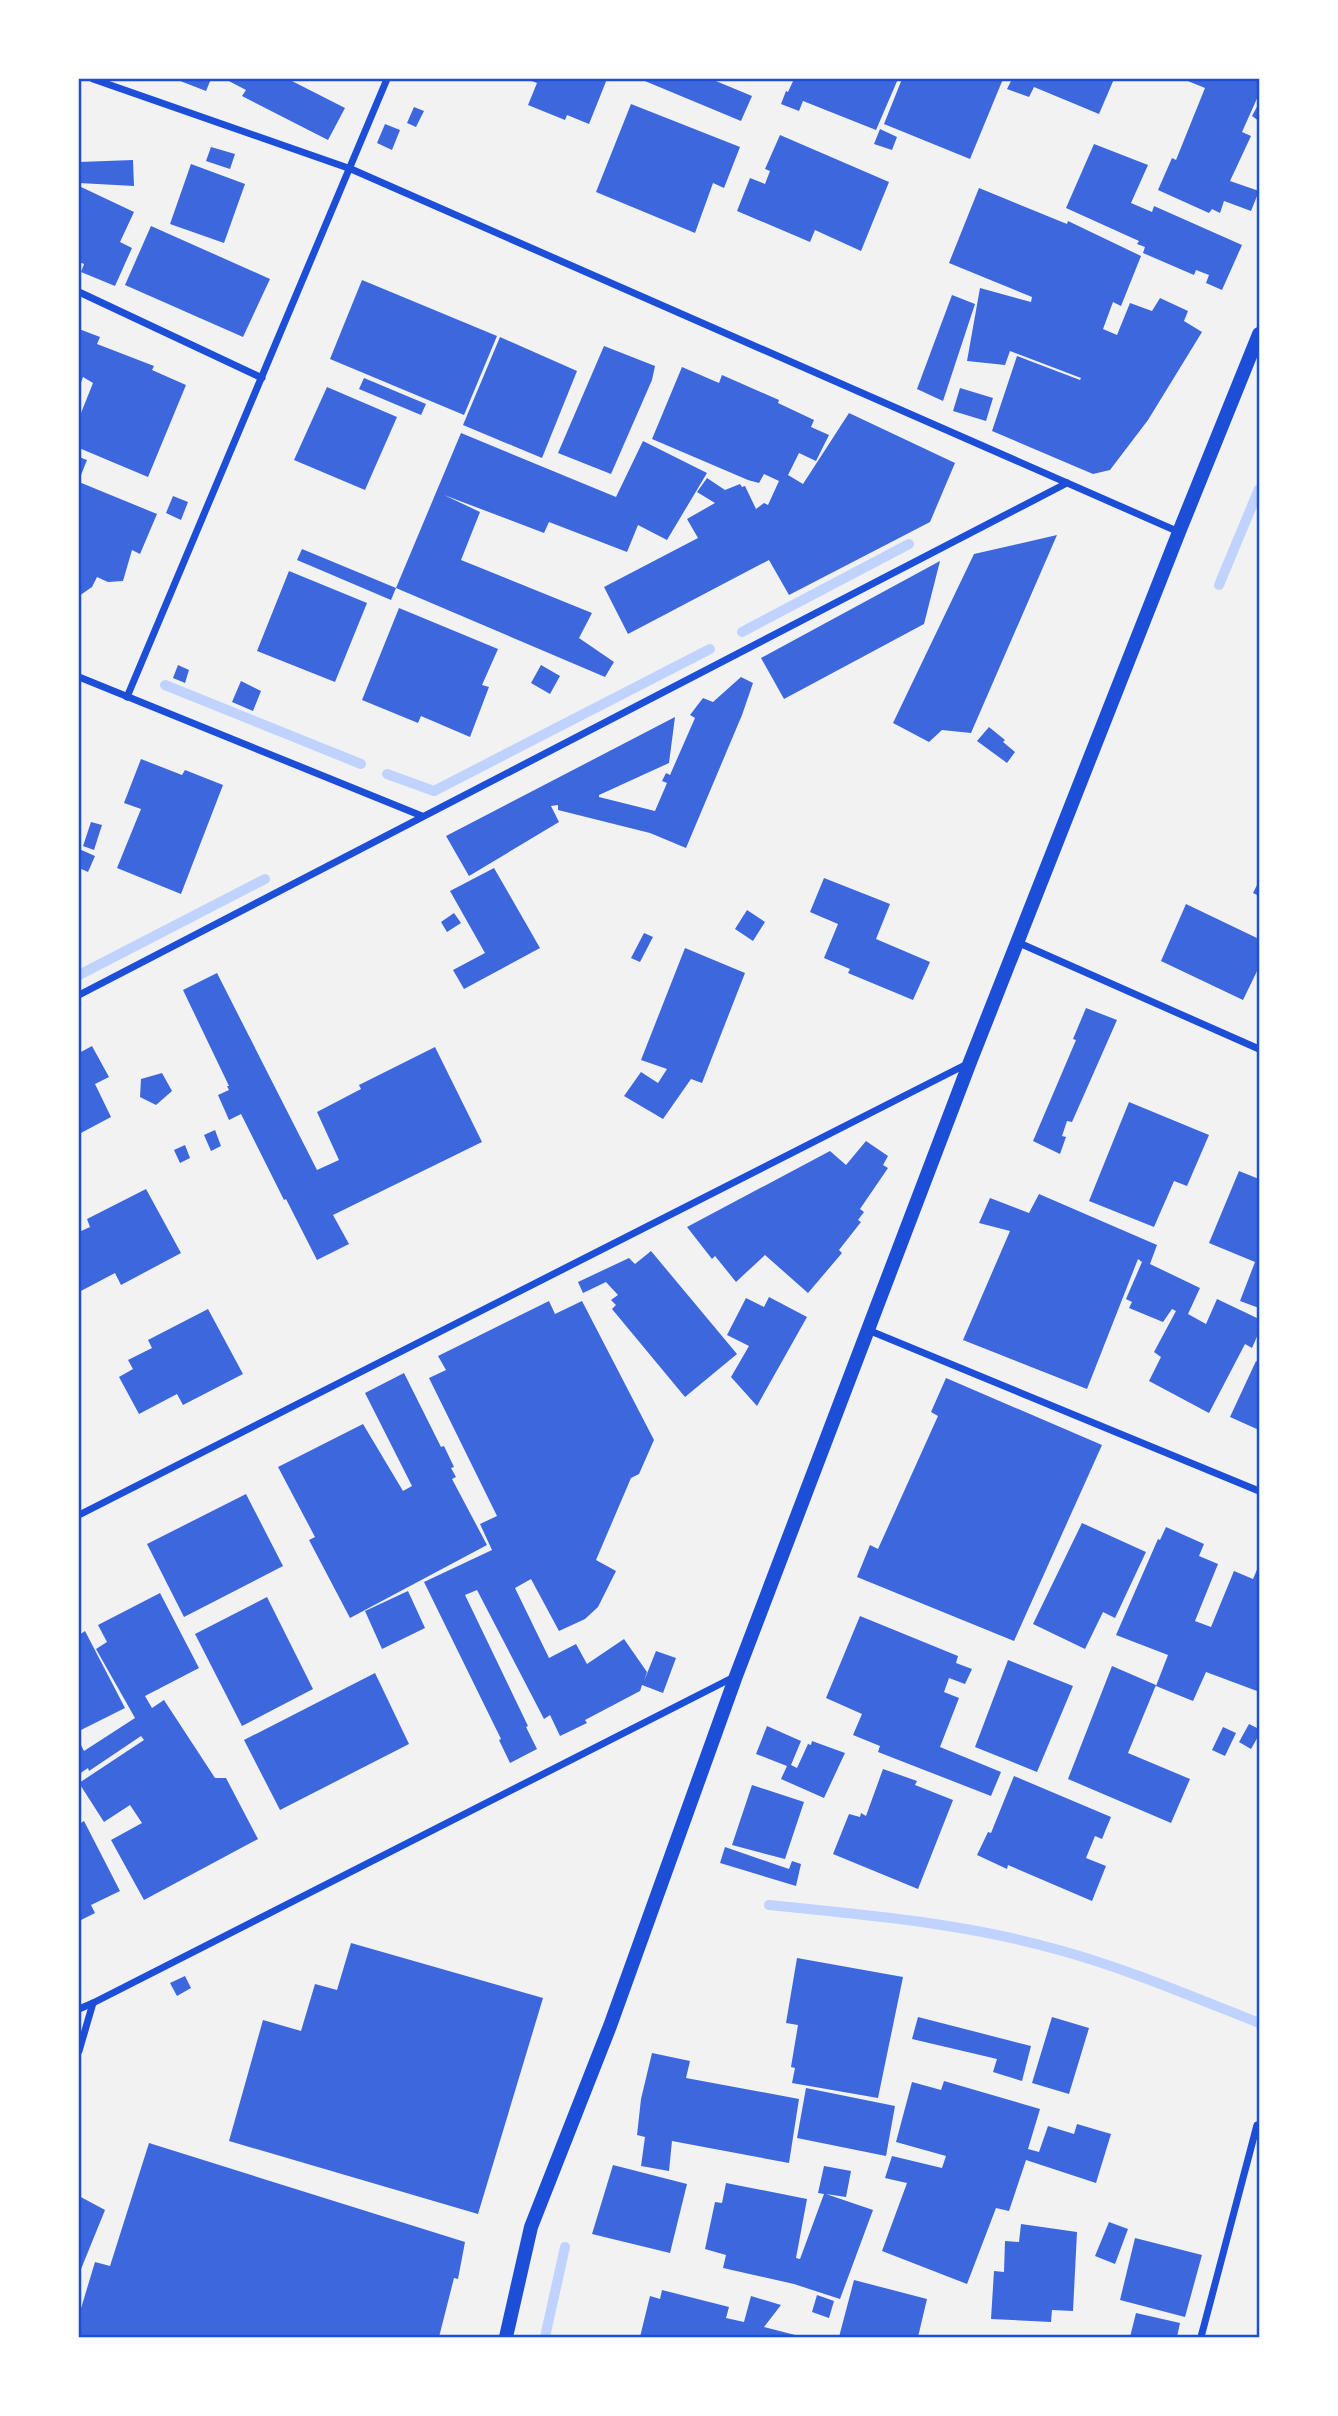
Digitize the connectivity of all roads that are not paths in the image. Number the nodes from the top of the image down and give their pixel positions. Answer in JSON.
{"nodes":[{"id":1,"x":93,"y":79,"type":"edge"},
{"id":2,"x":387,"y":79,"type":"edge"},
{"id":3,"x":351,"y":169,"type":"junction"},
{"id":4,"x":79,"y":292,"type":"edge"},
{"id":5,"x":1259,"y":334,"type":"edge"},
{"id":6,"x":262,"y":378,"type":"junction"},
{"id":7,"x":1067,"y":483,"type":"junction"},
{"id":8,"x":1178,"y":532,"type":"junction"},
{"id":9,"x":79,"y":677,"type":"edge"},
{"id":10,"x":128,"y":697,"type":"junction"},
{"id":11,"x":422,"y":816,"type":"junction"},
{"id":12,"x":1017,"y":942,"type":"junction"},
{"id":13,"x":79,"y":995,"type":"edge"},
{"id":14,"x":1259,"y":1049,"type":"edge"},
{"id":15,"x":970,"y":1062,"type":"junction"},
{"id":16,"x":868,"y":1330,"type":"junction"},
{"id":17,"x":1259,"y":1492,"type":"edge"},
{"id":18,"x":79,"y":1515,"type":"edge"},
{"id":19,"x":736,"y":1676,"type":"junction"},
{"id":20,"x":93,"y":2003,"type":"junction"},
{"id":21,"x":79,"y":2009,"type":"edge"},
{"id":22,"x":79,"y":2051,"type":"edge"},
{"id":23,"x":1257,"y":2125,"type":"dead end"},
{"id":24,"x":506,"y":2337,"type":"edge"},
{"id":25,"x":1201,"y":2337,"type":"edge"}],
"edges":[{"from":1,"to":3,"type":"street"},
{"from":2,"to":3,"type":"street"},
{"from":3,"to":6,"type":"street"},
{"from":3,"to":7,"type":"street"},
{"from":4,"to":6,"type":"street"},
{"from":5,"to":8,"type":"main road"},
{"from":6,"to":10,"type":"street"},
{"from":7,"to":8,"type":"street"},
{"from":7,"to":11,"type":"street"},
{"from":8,"to":12,"type":"main road"},
{"from":9,"to":10,"type":"street"},
{"from":10,"to":11,"type":"street"},
{"from":11,"to":13,"type":"street"},
{"from":12,"to":14,"type":"street"},
{"from":12,"to":15,"type":"main road"},
{"from":15,"to":16,"type":"main road"},
{"from":15,"to":18,"type":"street"},
{"from":16,"to":17,"type":"street"},
{"from":16,"to":19,"type":"main road"},
{"from":19,"to":20,"type":"street"},
{"from":19,"to":24,"type":"main road"},
{"from":20,"to":21,"type":"street"},
{"from":20,"to":22,"type":"street"},
{"from":23,"to":25,"type":"street"}]}
